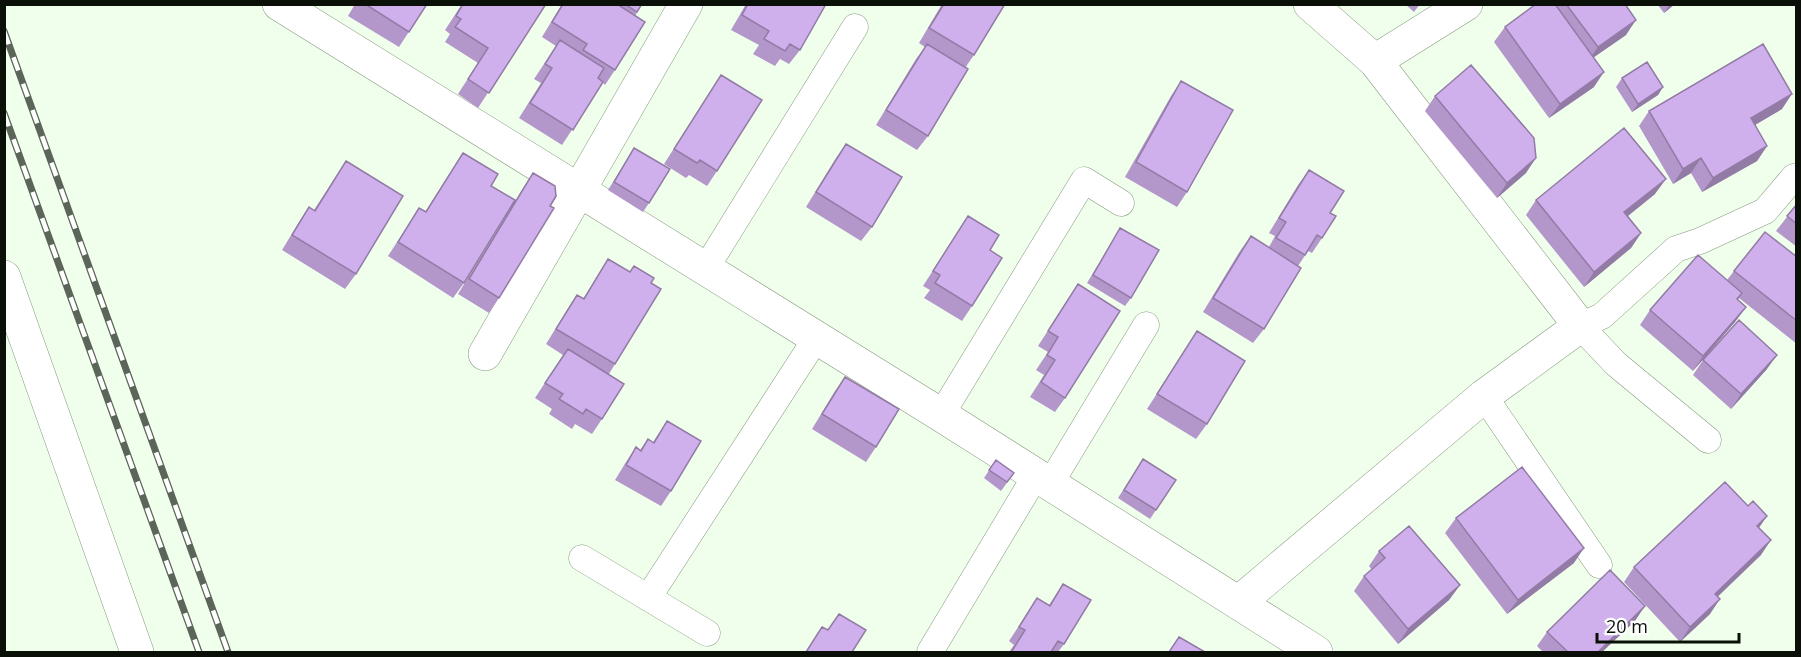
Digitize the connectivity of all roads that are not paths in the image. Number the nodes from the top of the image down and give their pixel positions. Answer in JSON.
{"nodes":[{"id":1,"x":279,"y":4,"type":"edge"},
{"id":2,"x":686,"y":4,"type":"edge"},
{"id":3,"x":1310,"y":4,"type":"edge"},
{"id":4,"x":1466,"y":4,"type":"edge"},
{"id":5,"x":855,"y":27,"type":"dead end"},
{"id":6,"x":1375,"y":61,"type":"junction"},
{"id":7,"x":1794,"y":177,"type":"dead end"},
{"id":8,"x":581,"y":190,"type":"junction"},
{"id":9,"x":1120,"y":202,"type":"dead end"},
{"id":10,"x":706,"y":268,"type":"junction"},
{"id":11,"x":4,"y":277,"type":"edge"},
{"id":12,"x":1146,"y":325,"type":"dead end"},
{"id":13,"x":1580,"y":326,"type":"junction"},
{"id":14,"x":817,"y":337,"type":"junction"},
{"id":15,"x":485,"y":354,"type":"dead end"},
{"id":16,"x":1484,"y":396,"type":"junction"},
{"id":17,"x":941,"y":415,"type":"junction"},
{"id":18,"x":1708,"y":440,"type":"dead end"},
{"id":19,"x":1043,"y":479,"type":"junction"},
{"id":20,"x":582,"y":558,"type":"dead end"},
{"id":21,"x":1599,"y":565,"type":"dead end"},
{"id":22,"x":648,"y":597,"type":"junction"},
{"id":23,"x":1238,"y":603,"type":"junction"},
{"id":24,"x":707,"y":633,"type":"dead end"},
{"id":25,"x":137,"y":652,"type":"edge"},
{"id":26,"x":930,"y":652,"type":"edge"},
{"id":27,"x":1316,"y":652,"type":"edge"}],
"edges":[{"from":1,"to":8,"type":"street"},
{"from":2,"to":8,"type":"street"},
{"from":3,"to":6,"type":"street"},
{"from":4,"to":6,"type":"street"},
{"from":5,"to":10,"type":"lane"},
{"from":6,"to":13,"type":"street"},
{"from":7,"to":13,"type":"lane"},
{"from":8,"to":10,"type":"street"},
{"from":8,"to":15,"type":"street"},
{"from":9,"to":17,"type":"lane"},
{"from":10,"to":14,"type":"street"},
{"from":11,"to":25,"type":"street"},
{"from":12,"to":19,"type":"lane"},
{"from":13,"to":16,"type":"street"},
{"from":13,"to":18,"type":"lane"},
{"from":14,"to":17,"type":"street"},
{"from":14,"to":22,"type":"lane"},
{"from":16,"to":21,"type":"lane"},
{"from":16,"to":23,"type":"street"},
{"from":17,"to":19,"type":"street"},
{"from":19,"to":23,"type":"street"},
{"from":19,"to":26,"type":"lane"},
{"from":20,"to":22,"type":"lane"},
{"from":22,"to":24,"type":"lane"},
{"from":23,"to":27,"type":"street"}]}
